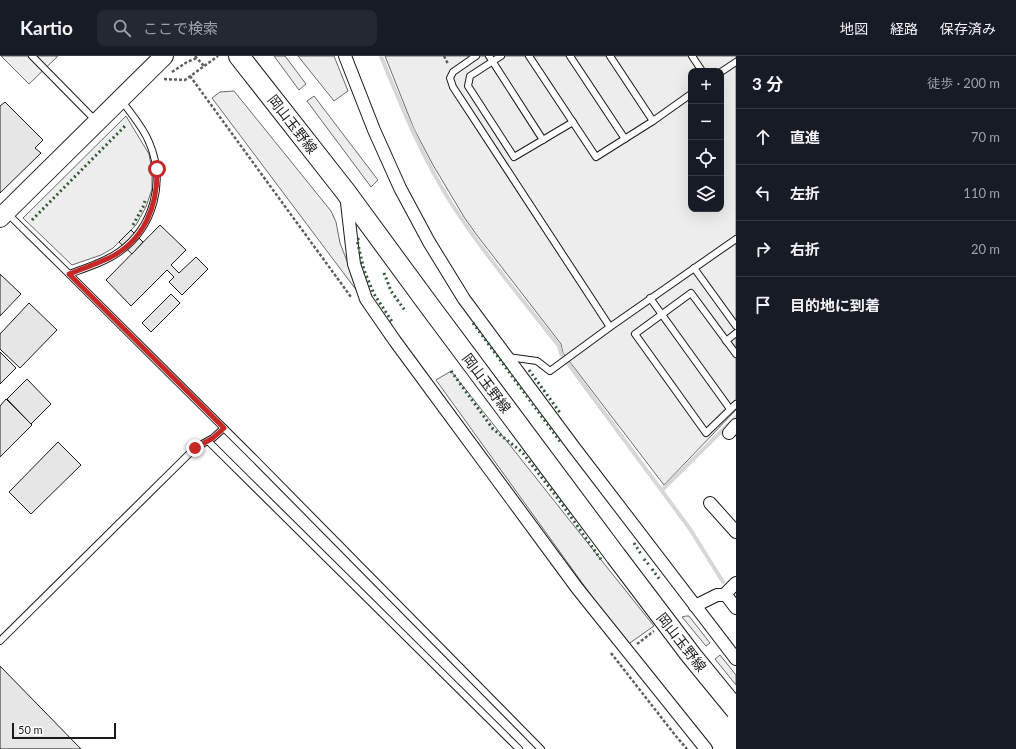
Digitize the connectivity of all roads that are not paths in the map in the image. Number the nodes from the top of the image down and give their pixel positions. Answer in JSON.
{"nodes":[{"id":1,"x":32,"y":56,"type":"edge"},
{"id":2,"x":164,"y":56,"type":"edge"},
{"id":3,"x":239,"y":56,"type":"edge"},
{"id":4,"x":345,"y":56,"type":"edge"},
{"id":5,"x":476,"y":56,"type":"edge"},
{"id":6,"x":501,"y":56,"type":"edge"},
{"id":7,"x":529,"y":56,"type":"edge"},
{"id":8,"x":570,"y":56,"type":"edge"},
{"id":9,"x":610,"y":56,"type":"edge"},
{"id":10,"x":692,"y":56,"type":"edge"},
{"id":11,"x":733,"y":56,"type":"edge"},
{"id":12,"x":490,"y":59,"type":"edge"},
{"id":13,"x":736,"y":61,"type":"edge"},
{"id":14,"x":700,"y":68,"type":"edge"},
{"id":15,"x":724,"y":70,"type":"edge"},
{"id":16,"x":688,"y":96,"type":"edge"},
{"id":17,"x":120,"y":99,"type":"junction"},
{"id":18,"x":653,"y":121,"type":"junction"},
{"id":19,"x":97,"y":122,"type":"junction"},
{"id":20,"x":573,"y":122,"type":"junction"},
{"id":21,"x":624,"y":139,"type":"junction"},
{"id":22,"x":543,"y":140,"type":"junction"},
{"id":23,"x":346,"y":191,"type":"junction"},
{"id":24,"x":3,"y":215,"type":"edge"},
{"id":25,"x":736,"y":238,"type":"edge"},
{"id":26,"x":694,"y":268,"type":"junction"},
{"id":27,"x":69,"y":274,"type":"junction"},
{"id":28,"x":650,"y":298,"type":"junction"},
{"id":29,"x":662,"y":314,"type":"junction"},
{"id":30,"x":736,"y":326,"type":"edge"},
{"id":31,"x":610,"y":327,"type":"junction"},
{"id":32,"x":736,"y":333,"type":"edge"},
{"id":33,"x":726,"y":341,"type":"junction"},
{"id":34,"x":736,"y":354,"type":"edge"},
{"id":35,"x":507,"y":356,"type":"junction"},
{"id":36,"x":736,"y":404,"type":"edge"},
{"id":37,"x":730,"y":409,"type":"junction"},
{"id":38,"x":224,"y":428,"type":"junction"},
{"id":39,"x":208,"y":441,"type":"junction"},
{"id":40,"x":710,"y":503,"type":"dead end"},
{"id":41,"x":736,"y":532,"type":"edge"},
{"id":42,"x":736,"y":583,"type":"edge"},
{"id":43,"x":724,"y":595,"type":"junction"},
{"id":44,"x":694,"y":606,"type":"junction"},
{"id":45,"x":736,"y":608,"type":"edge"},
{"id":46,"x":0,"y":641,"type":"edge"},
{"id":47,"x":736,"y":659,"type":"edge"},
{"id":48,"x":736,"y":710,"type":"edge"},
{"id":49,"x":519,"y":749,"type":"edge"},
{"id":50,"x":542,"y":749,"type":"edge"},
{"id":51,"x":706,"y":749,"type":"edge"}],
"edges":[{"from":1,"to":19,"type":"lane"},
{"from":2,"to":17,"type":"street"},
{"from":3,"to":23,"type":"main road","name":"岡山玉野線"},
{"from":4,"to":35,"type":"street"},
{"from":5,"to":31,"type":"lane"},
{"from":6,"to":12,"type":"lane"},
{"from":7,"to":20,"type":"lane"},
{"from":8,"to":21,"type":"lane"},
{"from":9,"to":18,"type":"lane"},
{"from":10,"to":14,"type":"lane"},
{"from":11,"to":13,"type":"lane"},
{"from":12,"to":22,"type":"lane"},
{"from":12,"to":22,"type":"lane"},
{"from":13,"to":15,"type":"lane"},
{"from":16,"to":18,"type":"lane"},
{"from":17,"to":19,"type":"street"},
{"from":17,"to":27,"type":"lane"},
{"from":18,"to":21,"type":"lane"},
{"from":19,"to":24,"type":"street"},
{"from":20,"to":21,"type":"lane"},
{"from":20,"to":22,"type":"lane"},
{"from":23,"to":48,"type":"main road","name":"岡山玉野線","bridge":true},
{"from":23,"to":51,"type":"street"},
{"from":24,"to":27,"type":"lane"},
{"from":25,"to":26,"type":"lane"},
{"from":26,"to":28,"type":"lane"},
{"from":26,"to":30,"type":"lane"},
{"from":27,"to":38,"type":"lane"},
{"from":28,"to":29,"type":"lane"},
{"from":28,"to":31,"type":"lane"},
{"from":29,"to":33,"type":"lane"},
{"from":29,"to":37,"type":"lane"},
{"from":29,"to":37,"type":"lane"},
{"from":31,"to":35,"type":"lane"},
{"from":32,"to":33,"type":"lane"},
{"from":33,"to":34,"type":"lane"},
{"from":35,"to":44,"type":"street"},
{"from":36,"to":37,"type":"lane"},
{"from":38,"to":39,"type":"lane"},
{"from":38,"to":50,"type":"lane"},
{"from":39,"to":46,"type":"lane"},
{"from":39,"to":49,"type":"lane"},
{"from":40,"to":41,"type":"street"},
{"from":42,"to":43,"type":"street"},
{"from":43,"to":44,"type":"street"},
{"from":43,"to":45,"type":"street"},
{"from":44,"to":47,"type":"street"}]}
